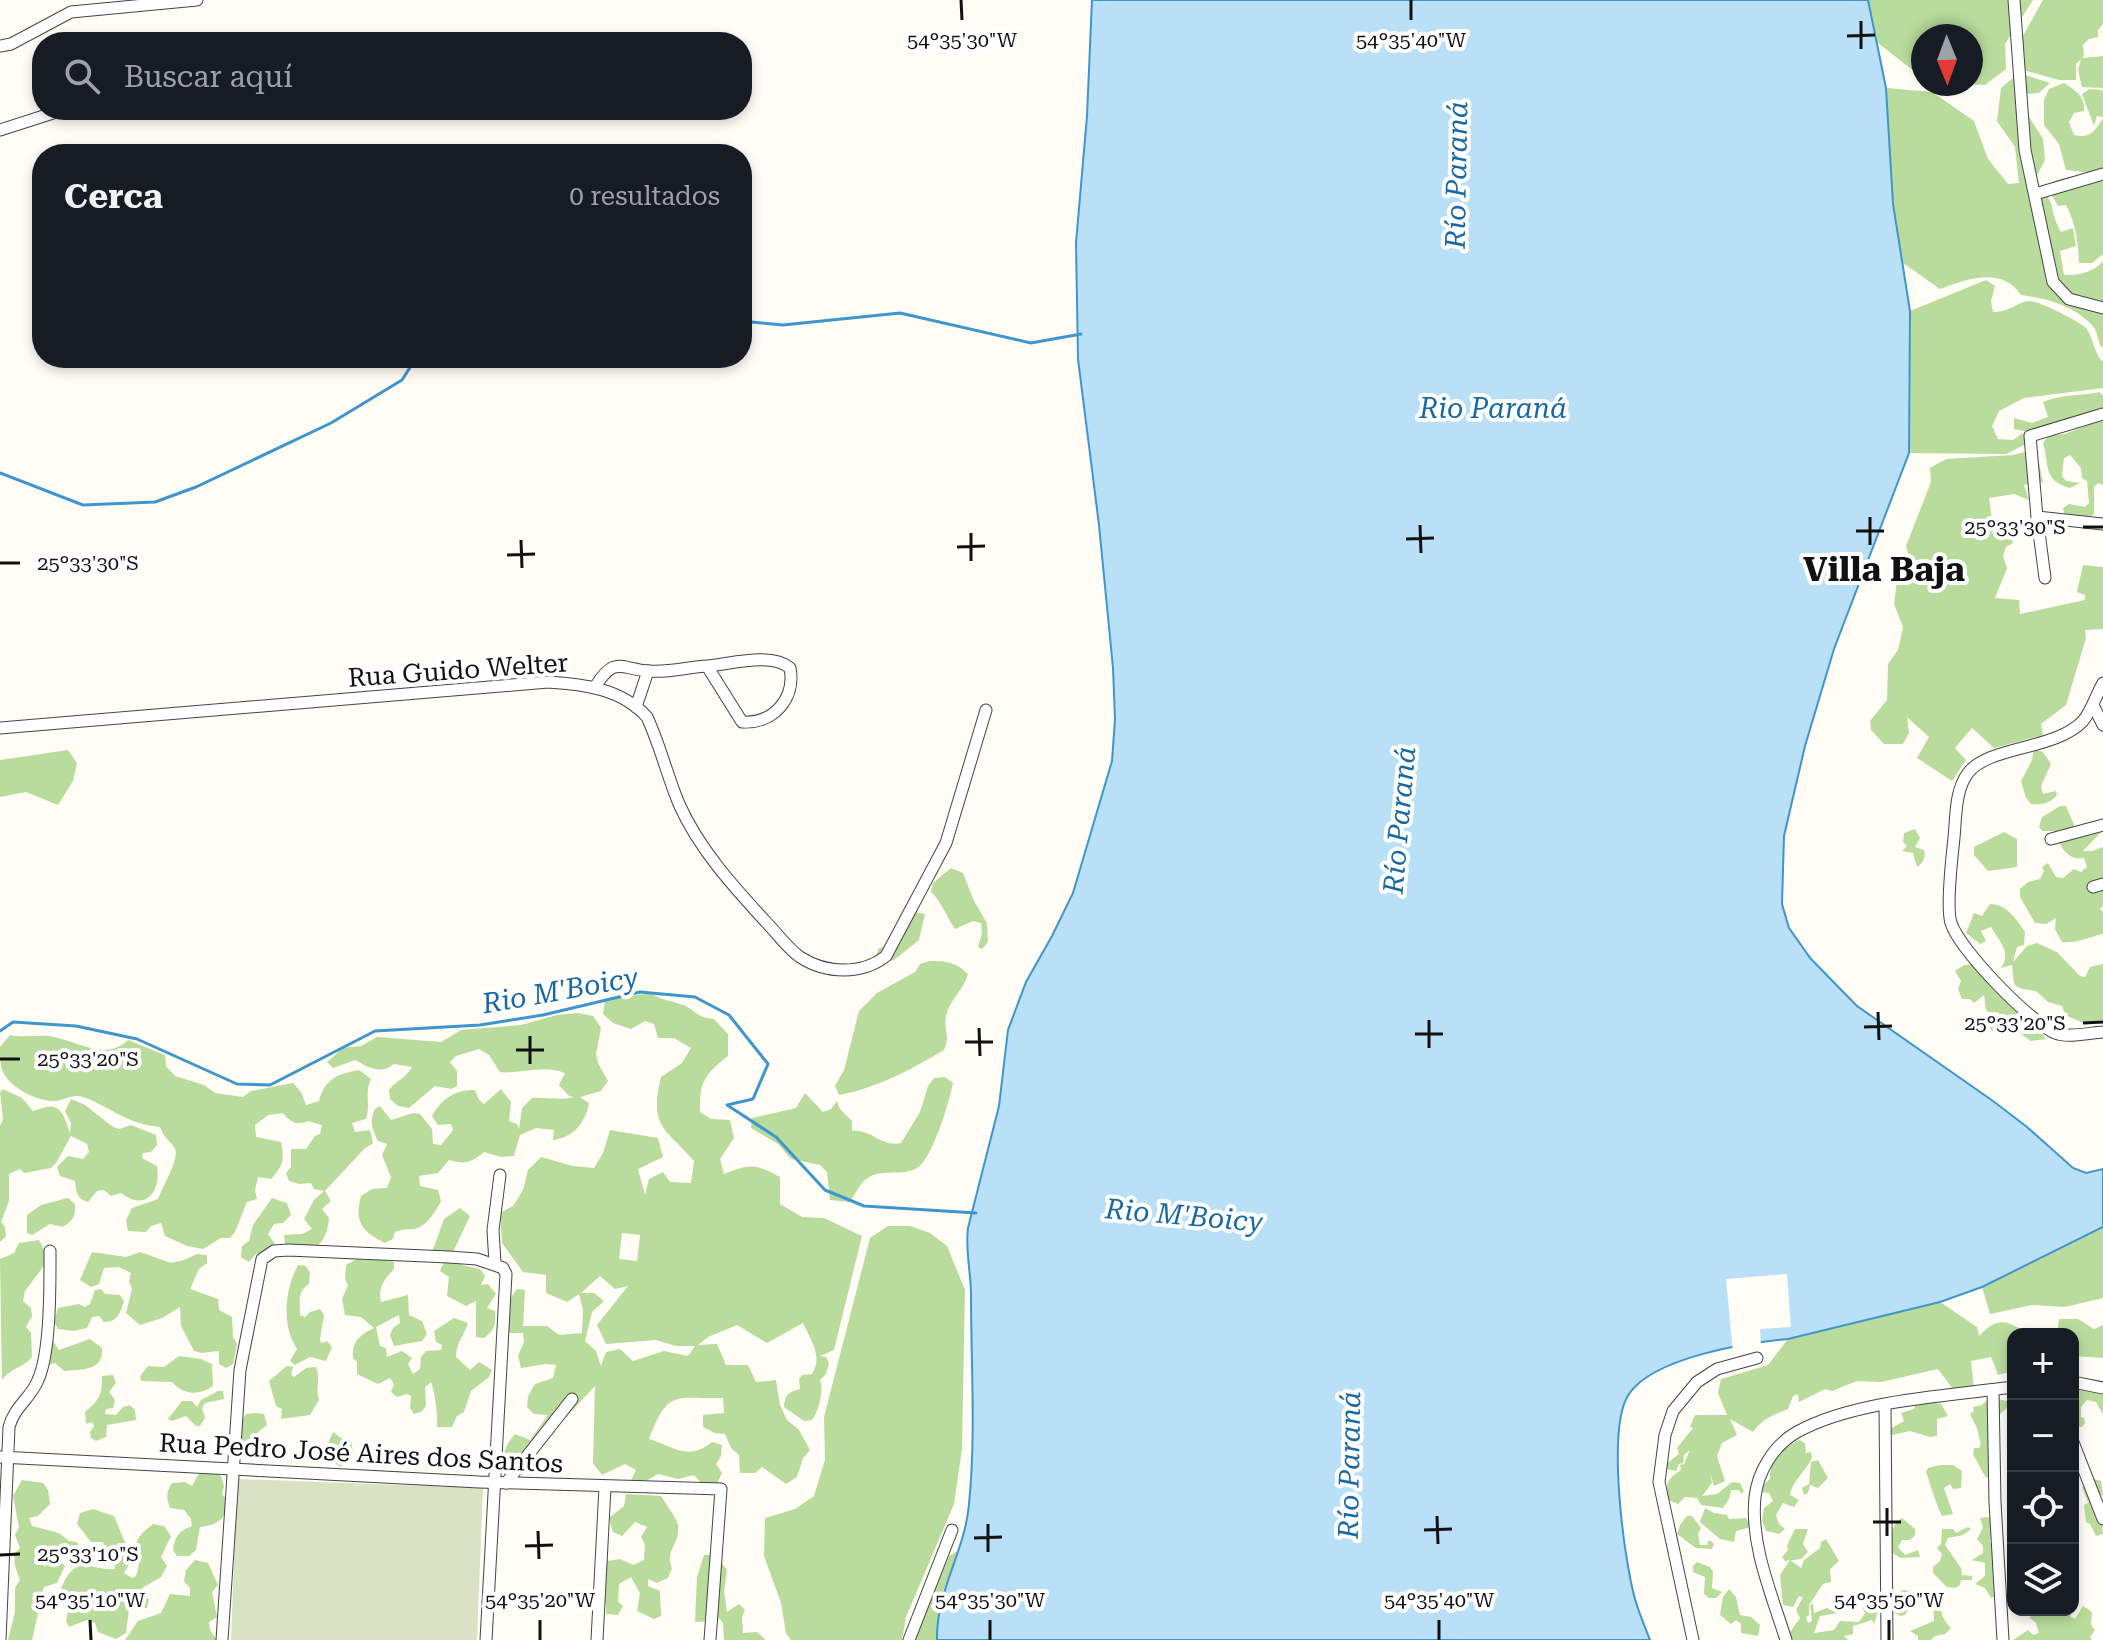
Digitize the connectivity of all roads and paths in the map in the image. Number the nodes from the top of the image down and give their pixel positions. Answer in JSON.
{"nodes":[{"id":1,"x":197,"y":0,"type":"edge"},
{"id":2,"x":2014,"y":0,"type":"edge"},
{"id":3,"x":34,"y":32,"type":"edge"},
{"id":4,"x":32,"y":33,"type":"edge"},
{"id":5,"x":0,"y":46,"type":"edge"},
{"id":6,"x":32,"y":120,"type":"edge"},
{"id":7,"x":0,"y":130,"type":"edge"},
{"id":8,"x":2103,"y":174,"type":"edge"},
{"id":9,"x":2035,"y":194,"type":"junction"},
{"id":10,"x":2103,"y":308,"type":"edge"},
{"id":11,"x":2103,"y":414,"type":"edge"},
{"id":12,"x":2037,"y":517,"type":"junction"},
{"id":13,"x":2103,"y":524,"type":"edge"},
{"id":14,"x":2045,"y":578,"type":"dead end"},
{"id":15,"x":707,"y":666,"type":"junction"},
{"id":16,"x":648,"y":671,"type":"junction"},
{"id":17,"x":2103,"y":683,"type":"edge"},
{"id":18,"x":595,"y":687,"type":"junction"},
{"id":19,"x":2093,"y":705,"type":"junction"},
{"id":20,"x":636,"y":707,"type":"junction"},
{"id":21,"x":986,"y":710,"type":"dead end"},
{"id":22,"x":2103,"y":725,"type":"edge"},
{"id":23,"x":0,"y":728,"type":"edge"},
{"id":24,"x":2103,"y":825,"type":"edge"},
{"id":25,"x":2051,"y":839,"type":"dead end"},
{"id":26,"x":2103,"y":1032,"type":"edge"},
{"id":27,"x":500,"y":1175,"type":"dead end"},
{"id":28,"x":50,"y":1251,"type":"dead end"},
{"id":29,"x":495,"y":1264,"type":"junction"},
{"id":30,"x":1757,"y":1358,"type":"dead end"},
{"id":31,"x":2079,"y":1383,"type":"edge"},
{"id":32,"x":2007,"y":1388,"type":"edge"},
{"id":33,"x":2103,"y":1388,"type":"edge"},
{"id":34,"x":1993,"y":1390,"type":"junction"},
{"id":35,"x":572,"y":1399,"type":"dead end"},
{"id":36,"x":1885,"y":1405,"type":"junction"},
{"id":37,"x":4,"y":1457,"type":"edge"},
{"id":38,"x":2079,"y":1457,"type":"edge"},
{"id":39,"x":231,"y":1468,"type":"junction"},
{"id":40,"x":500,"y":1482,"type":"junction"},
{"id":41,"x":605,"y":1487,"type":"junction"},
{"id":42,"x":2103,"y":1519,"type":"edge"},
{"id":43,"x":952,"y":1530,"type":"dead end"},
{"id":44,"x":0,"y":1640,"type":"edge"},
{"id":45,"x":222,"y":1640,"type":"edge"},
{"id":46,"x":486,"y":1640,"type":"edge"},
{"id":47,"x":597,"y":1640,"type":"edge"},
{"id":48,"x":710,"y":1640,"type":"edge"},
{"id":49,"x":909,"y":1640,"type":"edge"},
{"id":50,"x":1693,"y":1640,"type":"edge"},
{"id":51,"x":1786,"y":1640,"type":"edge"},
{"id":52,"x":1887,"y":1640,"type":"edge"},
{"id":53,"x":2003,"y":1640,"type":"edge"}],
"edges":[{"from":1,"to":3,"type":"street"},
{"from":2,"to":9,"type":"street"},
{"from":4,"to":5,"type":"street"},
{"from":6,"to":7,"type":"street"},
{"from":8,"to":9,"type":"street"},
{"from":9,"to":10,"type":"street"},
{"from":11,"to":12,"type":"street"},
{"from":12,"to":13,"type":"street"},
{"from":12,"to":14,"type":"street"},
{"from":15,"to":15,"type":"street"},
{"from":15,"to":16,"type":"street"},
{"from":16,"to":18,"type":"street"},
{"from":16,"to":20,"type":"street"},
{"from":17,"to":19,"type":"street"},
{"from":18,"to":20,"type":"street","name":"Rua Guido Welter"},
{"from":18,"to":23,"type":"street","name":"Rua Guido Welter"},
{"from":19,"to":22,"type":"street"},
{"from":19,"to":26,"type":"street"},
{"from":20,"to":21,"type":"street"},
{"from":24,"to":25,"type":"street"},
{"from":27,"to":29,"type":"street"},
{"from":28,"to":37,"type":"street"},
{"from":29,"to":39,"type":"street"},
{"from":29,"to":40,"type":"street"},
{"from":30,"to":50,"type":"street"},
{"from":31,"to":33,"type":"street"},
{"from":32,"to":34,"type":"street"},
{"from":34,"to":36,"type":"street"},
{"from":34,"to":53,"type":"street"},
{"from":35,"to":40,"type":"street"},
{"from":36,"to":51,"type":"street"},
{"from":36,"to":52,"type":"street"},
{"from":37,"to":39,"type":"street","name":"Rua Pedro José Aires dos Santos"},
{"from":37,"to":44,"type":"street"},
{"from":38,"to":42,"type":"street"},
{"from":39,"to":40,"type":"street","name":"Rua Pedro José Aires dos Santos"},
{"from":39,"to":45,"type":"street"},
{"from":40,"to":41,"type":"street","name":"Rua Pedro José Aires dos Santos"},
{"from":40,"to":46,"type":"street"},
{"from":41,"to":47,"type":"street"},
{"from":41,"to":48,"type":"street","name":"Rua Pedro José Aires dos Santos"},
{"from":43,"to":49,"type":"street"}]}
